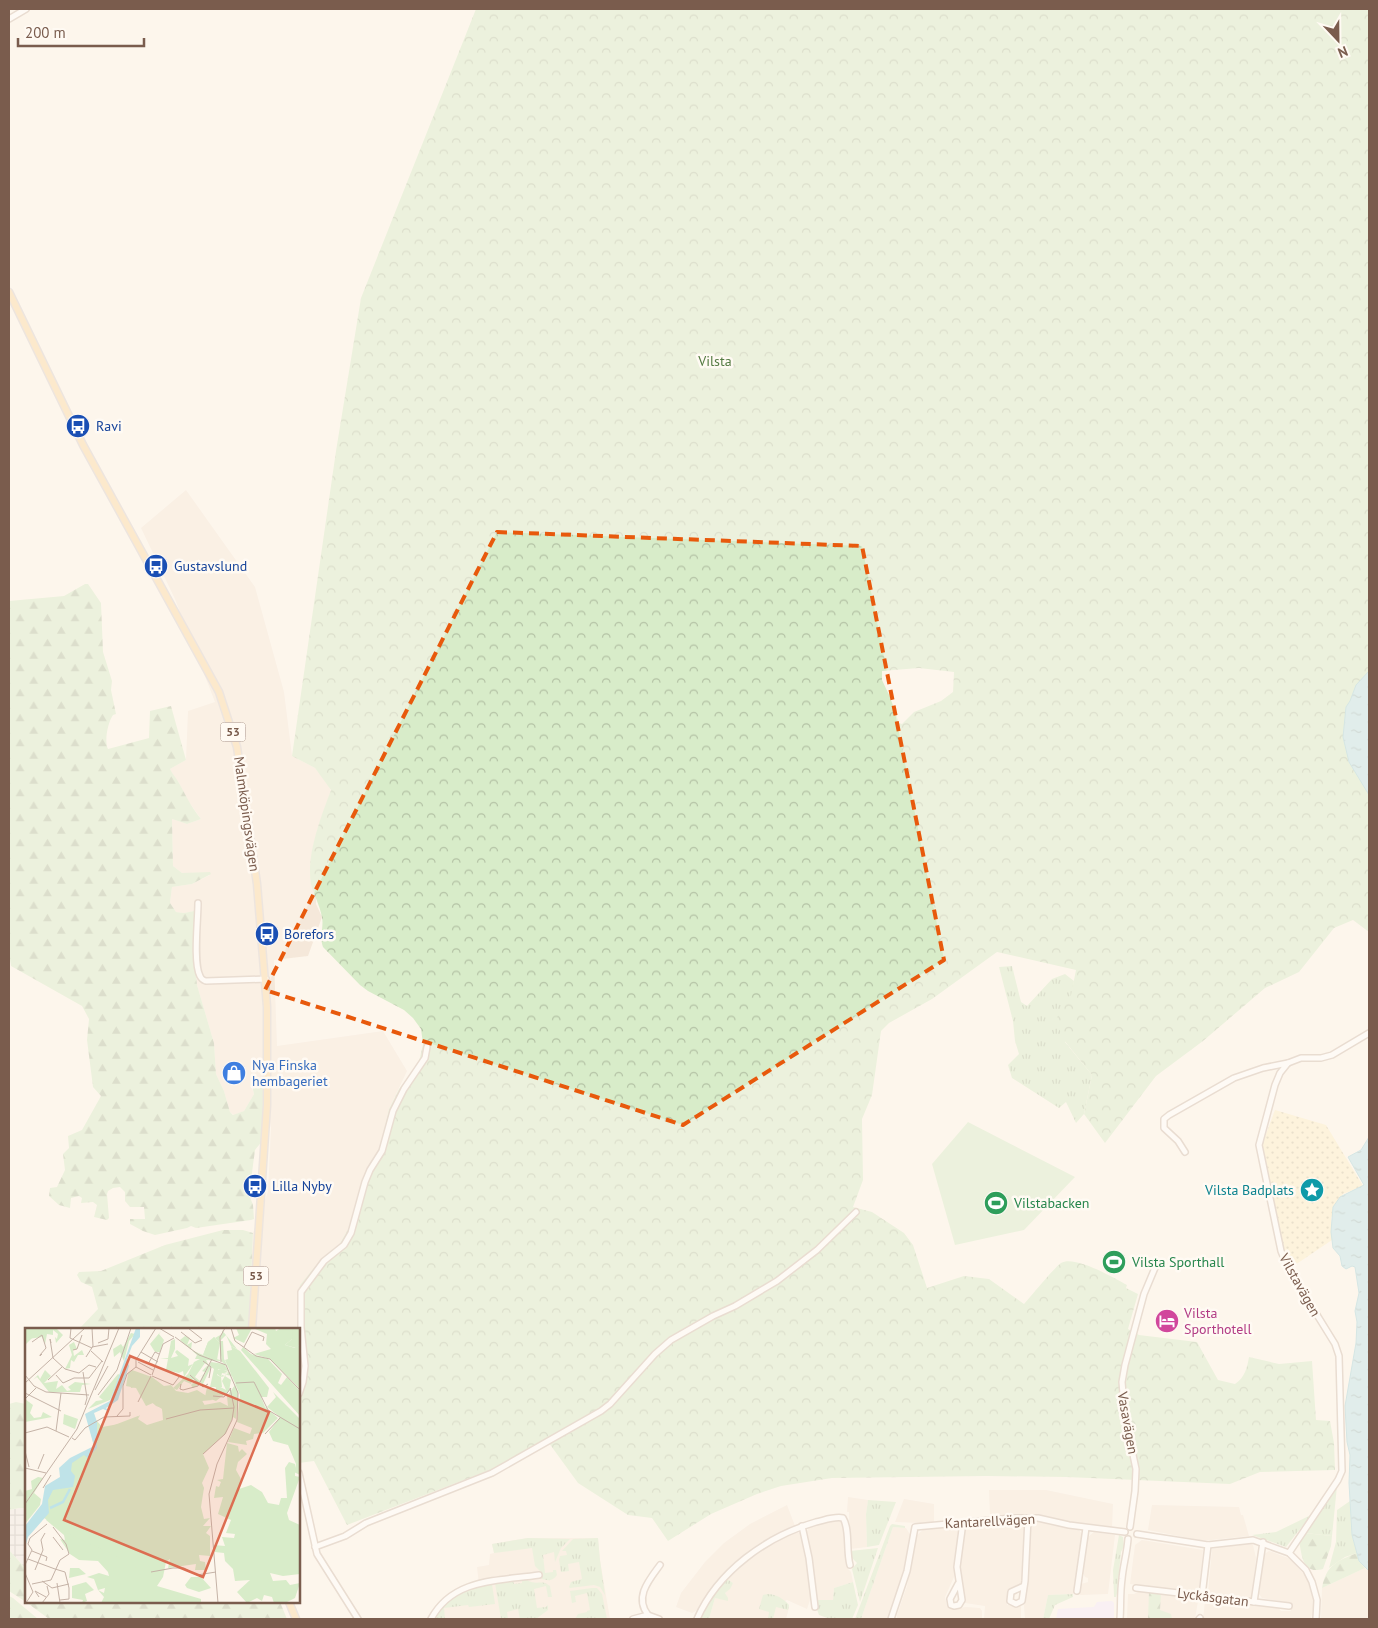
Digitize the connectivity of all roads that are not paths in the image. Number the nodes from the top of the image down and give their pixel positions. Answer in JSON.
{"nodes":[{"id":1,"x":26,"y":9,"type":"edge"},
{"id":2,"x":9,"y":19,"type":"edge"},
{"id":3,"x":9,"y":292,"type":"edge"},
{"id":4,"x":198,"y":904,"type":"dead end"},
{"id":5,"x":266,"y":980,"type":"junction"},
{"id":6,"x":1369,"y":1033,"type":"edge"},
{"id":7,"x":427,"y":1047,"type":"dead end"},
{"id":8,"x":1288,"y":1063,"type":"junction"},
{"id":9,"x":1185,"y":1152,"type":"dead end"},
{"id":10,"x":856,"y":1212,"type":"dead end"},
{"id":11,"x":1157,"y":1263,"type":"dead end"},
{"id":12,"x":252,"y":1328,"type":"edge"},
{"id":13,"x":300,"y":1391,"type":"edge"},
{"id":14,"x":300,"y":1478,"type":"edge"},
{"id":15,"x":1028,"y":1518,"type":"junction"},
{"id":16,"x":963,"y":1522,"type":"junction"},
{"id":17,"x":802,"y":1526,"type":"junction"},
{"id":18,"x":1086,"y":1528,"type":"junction"},
{"id":19,"x":1130,"y":1528,"type":"junction"},
{"id":20,"x":1124,"y":1532,"type":"junction"},
{"id":21,"x":1137,"y":1534,"type":"junction"},
{"id":22,"x":1128,"y":1539,"type":"junction"},
{"id":23,"x":1263,"y":1542,"type":"junction"},
{"id":24,"x":1208,"y":1545,"type":"junction"},
{"id":25,"x":315,"y":1547,"type":"junction"},
{"id":26,"x":1289,"y":1553,"type":"junction"},
{"id":27,"x":660,"y":1565,"type":"dead end"},
{"id":28,"x":850,"y":1565,"type":"dead end"},
{"id":29,"x":539,"y":1575,"type":"dead end"},
{"id":30,"x":958,"y":1584,"type":"dead end"},
{"id":31,"x":1024,"y":1586,"type":"dead end"},
{"id":32,"x":1136,"y":1588,"type":"dead end"},
{"id":33,"x":1077,"y":1591,"type":"dead end"},
{"id":34,"x":1202,"y":1596,"type":"junction"},
{"id":35,"x":1254,"y":1602,"type":"junction"},
{"id":36,"x":289,"y":1603,"type":"edge"},
{"id":37,"x":1289,"y":1606,"type":"dead end"},
{"id":38,"x":815,"y":1607,"type":"dead end"},
{"id":39,"x":648,"y":1615,"type":"junction"},
{"id":40,"x":296,"y":1619,"type":"edge"},
{"id":41,"x":358,"y":1619,"type":"edge"},
{"id":42,"x":431,"y":1619,"type":"edge"},
{"id":43,"x":633,"y":1619,"type":"edge"},
{"id":44,"x":659,"y":1619,"type":"edge"},
{"id":45,"x":697,"y":1619,"type":"edge"},
{"id":46,"x":892,"y":1619,"type":"edge"},
{"id":47,"x":1120,"y":1619,"type":"edge"},
{"id":48,"x":1316,"y":1619,"type":"edge"}],
"edges":[{"from":1,"to":2,"type":"street"},
{"from":3,"to":5,"type":"main road","name":"Malmköpingsvägen","number":"53"},
{"from":4,"to":5,"type":"street"},
{"from":5,"to":12,"type":"main road","name":"Malmköpingsvägen","number":"53"},
{"from":6,"to":8,"type":"street"},
{"from":7,"to":13,"type":"street"},
{"from":8,"to":9,"type":"street"},
{"from":8,"to":26,"type":"street","name":"Vilstavägen"},
{"from":10,"to":25,"type":"street"},
{"from":11,"to":19,"type":"street","name":"Vasavägen"},
{"from":14,"to":25,"type":"street"},
{"from":15,"to":16,"type":"street","name":"Kantarellvägen"},
{"from":15,"to":18,"type":"street","name":"Kantarellvägen"},
{"from":15,"to":31,"type":"street"},
{"from":16,"to":30,"type":"street"},
{"from":16,"to":46,"type":"street","name":"Kantarellvägen"},
{"from":17,"to":28,"type":"street"},
{"from":17,"to":38,"type":"street"},
{"from":17,"to":45,"type":"street"},
{"from":18,"to":20,"type":"street","name":"Kantarellvägen"},
{"from":18,"to":33,"type":"street"},
{"from":19,"to":20,"type":"street"},
{"from":19,"to":21,"type":"street"},
{"from":20,"to":22,"type":"street"},
{"from":21,"to":22,"type":"street"},
{"from":21,"to":24,"type":"street"},
{"from":22,"to":47,"type":"street"},
{"from":23,"to":24,"type":"street"},
{"from":23,"to":26,"type":"street"},
{"from":23,"to":35,"type":"street"},
{"from":24,"to":34,"type":"street"},
{"from":25,"to":41,"type":"street"},
{"from":26,"to":48,"type":"street"},
{"from":27,"to":39,"type":"street"},
{"from":29,"to":42,"type":"street"},
{"from":32,"to":34,"type":"street","name":"Lyckåsgatan"},
{"from":34,"to":35,"type":"street","name":"Lyckåsgatan"},
{"from":35,"to":37,"type":"street","name":"Lyckåsgatan"},
{"from":36,"to":40,"type":"main road"},
{"from":39,"to":43,"type":"street"},
{"from":39,"to":44,"type":"street"}]}
